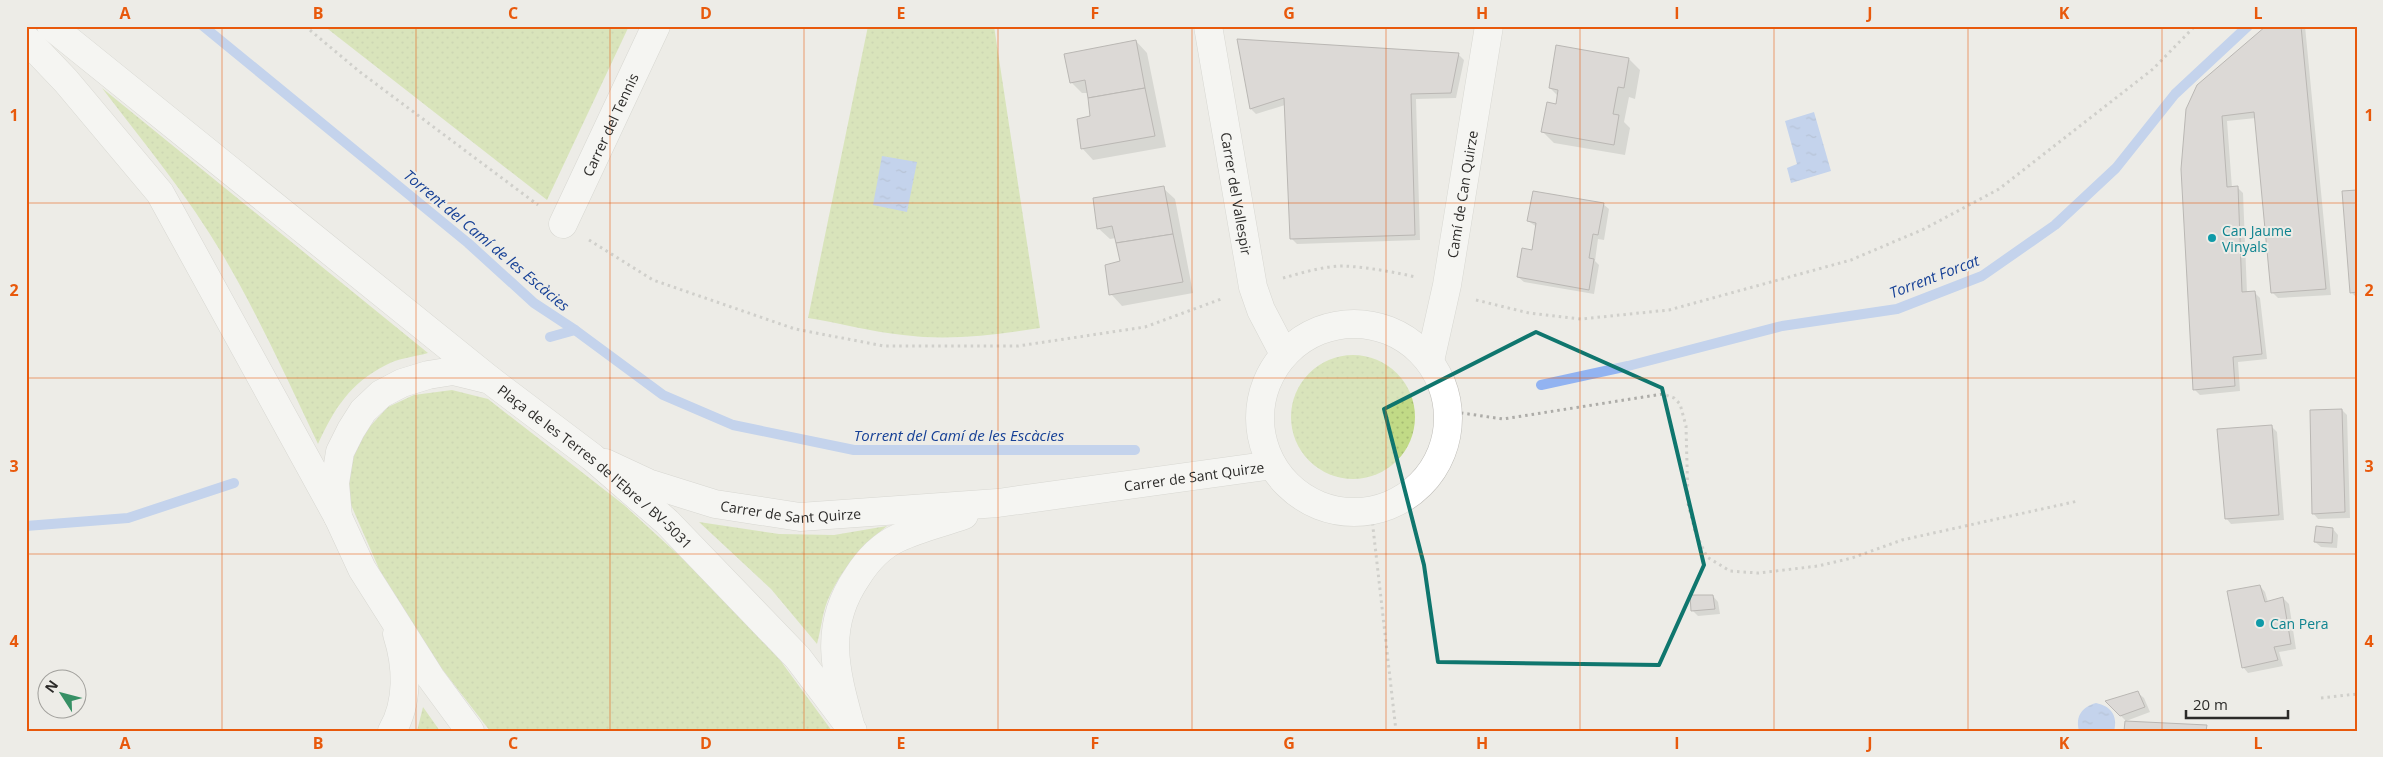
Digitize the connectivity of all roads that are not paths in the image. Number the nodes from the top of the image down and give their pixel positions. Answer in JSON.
{"nodes":[{"id":1,"x":51,"y":26,"type":"edge"},
{"id":2,"x":656,"y":26,"type":"edge"},
{"id":3,"x":1208,"y":26,"type":"edge"},
{"id":4,"x":1489,"y":26,"type":"edge"},
{"id":5,"x":26,"y":39,"type":"edge"},
{"id":6,"x":564,"y":224,"type":"dead end"},
{"id":7,"x":1284,"y":354,"type":"junction"},
{"id":8,"x":1430,"y":361,"type":"junction"},
{"id":9,"x":490,"y":380,"type":"junction"},
{"id":10,"x":592,"y":457,"type":"junction"},
{"id":11,"x":1272,"y":465,"type":"junction"},
{"id":12,"x":998,"y":503,"type":"junction"},
{"id":13,"x":338,"y":516,"type":"junction"},
{"id":14,"x":392,"y":618,"type":"junction"},
{"id":15,"x":852,"y":729,"type":"edge"},
{"id":16,"x":392,"y":731,"type":"edge"},
{"id":17,"x":470,"y":731,"type":"edge"}],
"edges":[{"from":1,"to":9,"type":"main road"},
{"from":2,"to":6,"type":"main road","name":"Carrer del Tennis"},
{"from":3,"to":7,"type":"main road","name":"Carrer del Vallespir"},
{"from":4,"to":8,"type":"main road","name":"Camí de Can Quirze"},
{"from":5,"to":13,"type":"main road"},
{"from":7,"to":8,"type":"main road"},
{"from":7,"to":11,"type":"main road"},
{"from":8,"to":11,"type":"main road"},
{"from":9,"to":10,"type":"main road","name":"Plaça de les Terres de l'Ebre / BV-5031"},
{"from":9,"to":13,"type":"main road","name":"Plaça de les Terres de l'Ebre / BV-5031"},
{"from":10,"to":12,"type":"main road","name":"Carrer de Sant Quirze"},
{"from":10,"to":15,"type":"main road","name":"Plaça de les Terres de l'Ebre / BV-5031"},
{"from":11,"to":12,"type":"main road","name":"Carrer de Sant Quirze"},
{"from":12,"to":15,"type":"main road","name":"Carrer de Sant Quirze"},
{"from":13,"to":14,"type":"main road","name":"Plaça de les Terres de l'Ebre / BV-5031"},
{"from":14,"to":16,"type":"main road"},
{"from":14,"to":17,"type":"main road","name":"Plaça de les Terres de l'Ebre / BV-5031"}]}
